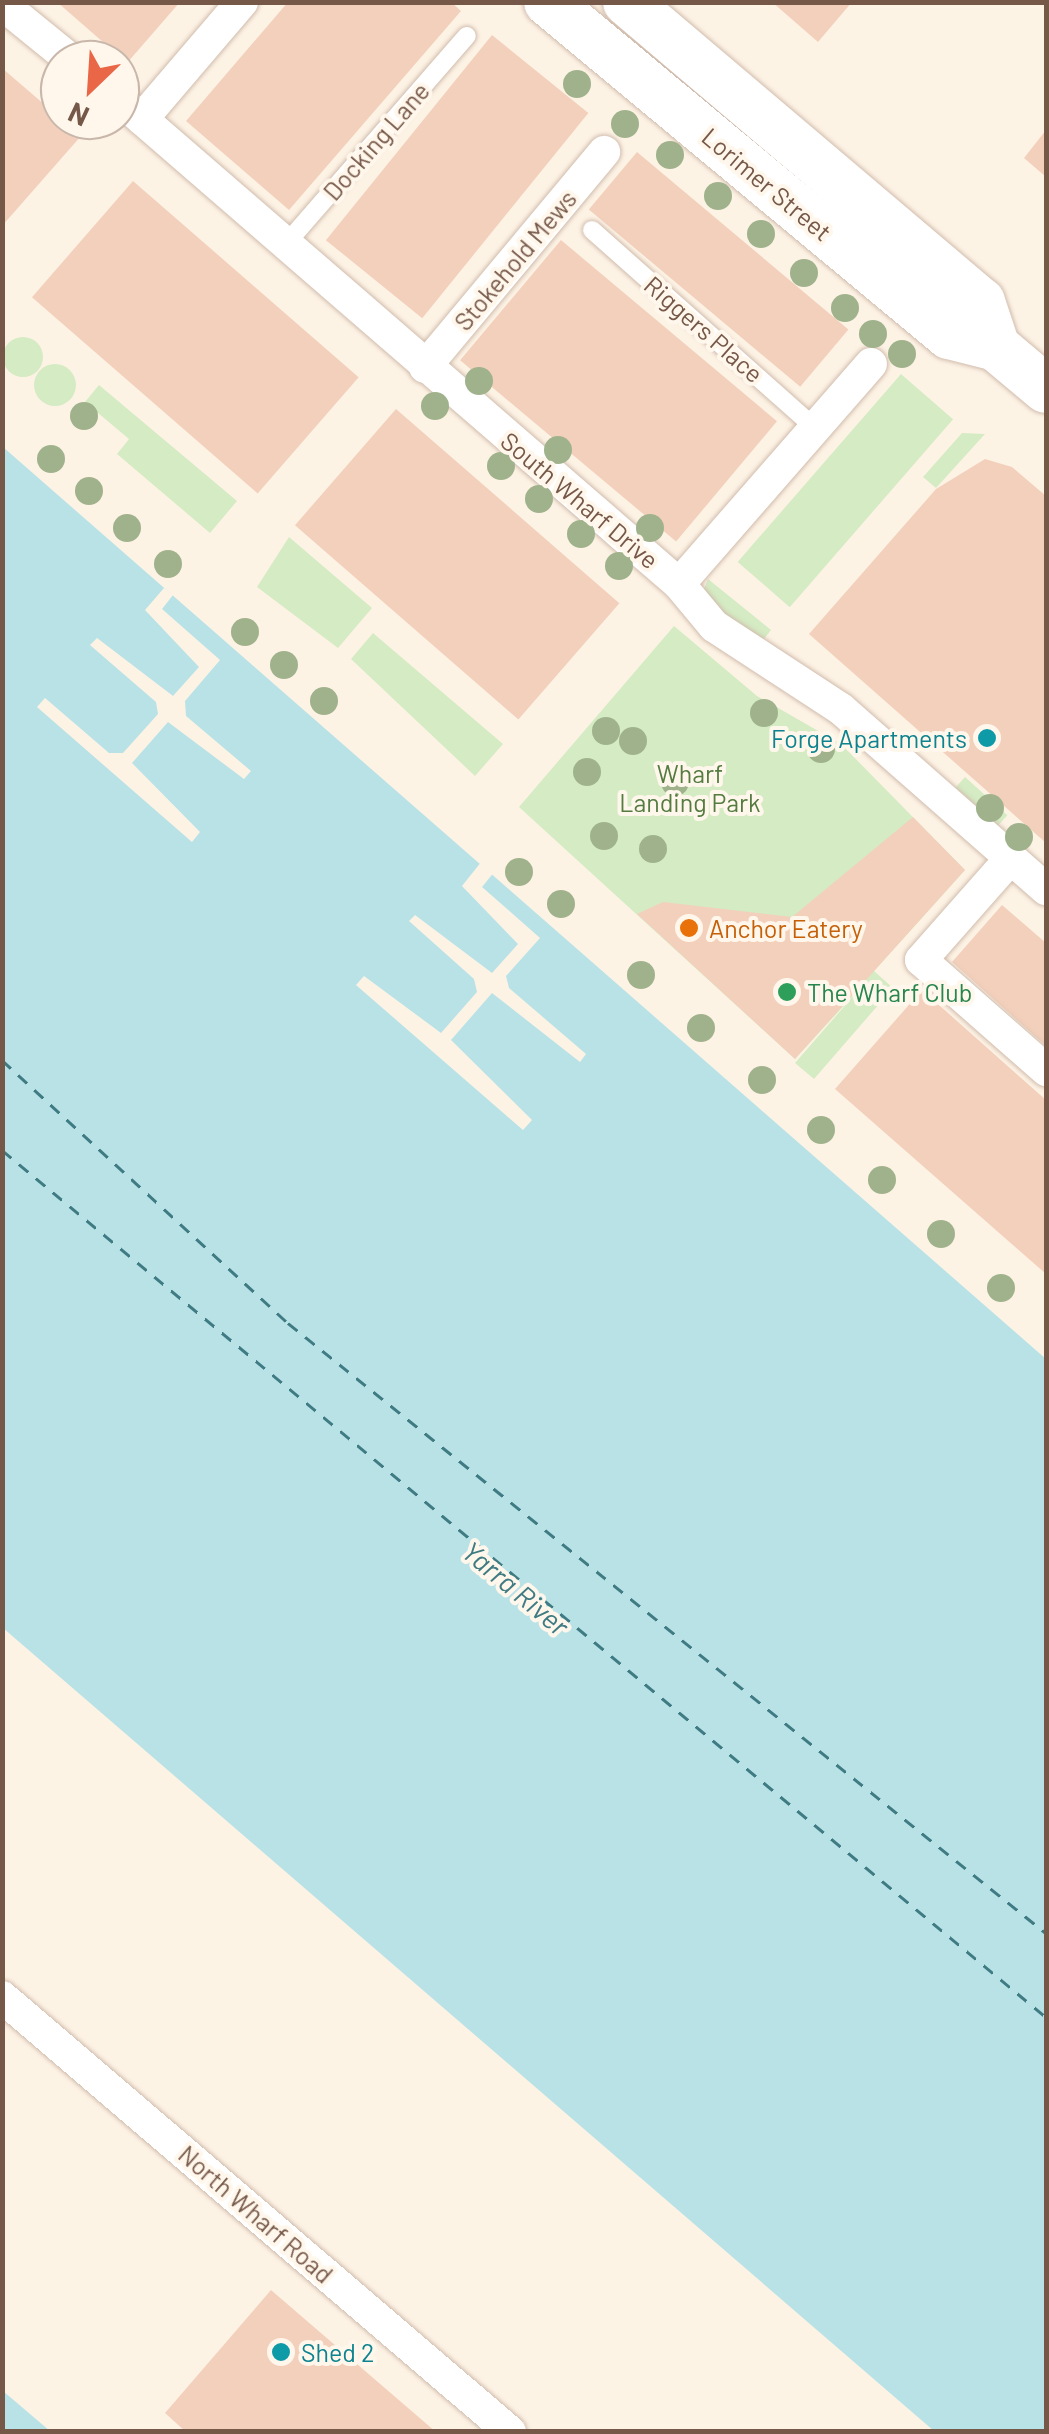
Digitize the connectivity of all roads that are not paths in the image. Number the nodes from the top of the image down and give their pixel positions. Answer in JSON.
{"nodes":[{"id":1,"x":242,"y":2,"type":"edge"},
{"id":2,"x":548,"y":2,"type":"edge"},
{"id":3,"x":627,"y":2,"type":"edge"},
{"id":4,"x":2,"y":4,"type":"edge"},
{"id":5,"x":468,"y":36,"type":"dead end"},
{"id":6,"x":46,"y":40,"type":"edge"},
{"id":7,"x":140,"y":100,"type":"edge"},
{"id":8,"x":140,"y":117,"type":"edge"},
{"id":9,"x":604,"y":152,"type":"dead end"},
{"id":10,"x":592,"y":230,"type":"dead end"},
{"id":11,"x":284,"y":245,"type":"junction"},
{"id":12,"x":996,"y":347,"type":"junction"},
{"id":13,"x":871,"y":364,"type":"dead end"},
{"id":14,"x":424,"y":367,"type":"junction"},
{"id":15,"x":1046,"y":389,"type":"edge"},
{"id":16,"x":815,"y":428,"type":"junction"},
{"id":17,"x":679,"y":584,"type":"junction"},
{"id":18,"x":1011,"y":858,"type":"junction"},
{"id":19,"x":1046,"y":890,"type":"edge"},
{"id":20,"x":1046,"y":1070,"type":"edge"},
{"id":21,"x":2,"y":1997,"type":"edge"},
{"id":22,"x":510,"y":2432,"type":"edge"}],
"edges":[{"from":1,"to":7,"type":"street"},
{"from":2,"to":12,"type":"main road","name":"Lorimer Street"},
{"from":3,"to":12,"type":"main road","name":"Lorimer Street"},
{"from":4,"to":6,"type":"street"},
{"from":5,"to":11,"type":"lane","name":"Docking Lane"},
{"from":8,"to":11,"type":"street","name":"South Wharf Drive"},
{"from":9,"to":14,"type":"street","name":"Stokehold Mews"},
{"from":10,"to":16,"type":"lane","name":"Riggers Place"},
{"from":11,"to":14,"type":"street","name":"South Wharf Drive"},
{"from":12,"to":15,"type":"main road","name":"Lorimer Street"},
{"from":13,"to":16,"type":"street"},
{"from":14,"to":17,"type":"street","name":"South Wharf Drive"},
{"from":16,"to":17,"type":"street"},
{"from":17,"to":18,"type":"street","name":"South Wharf Drive"},
{"from":18,"to":19,"type":"street","name":"South Wharf Drive"},
{"from":18,"to":20,"type":"street"},
{"from":21,"to":22,"type":"street","name":"North Wharf Road"}]}
